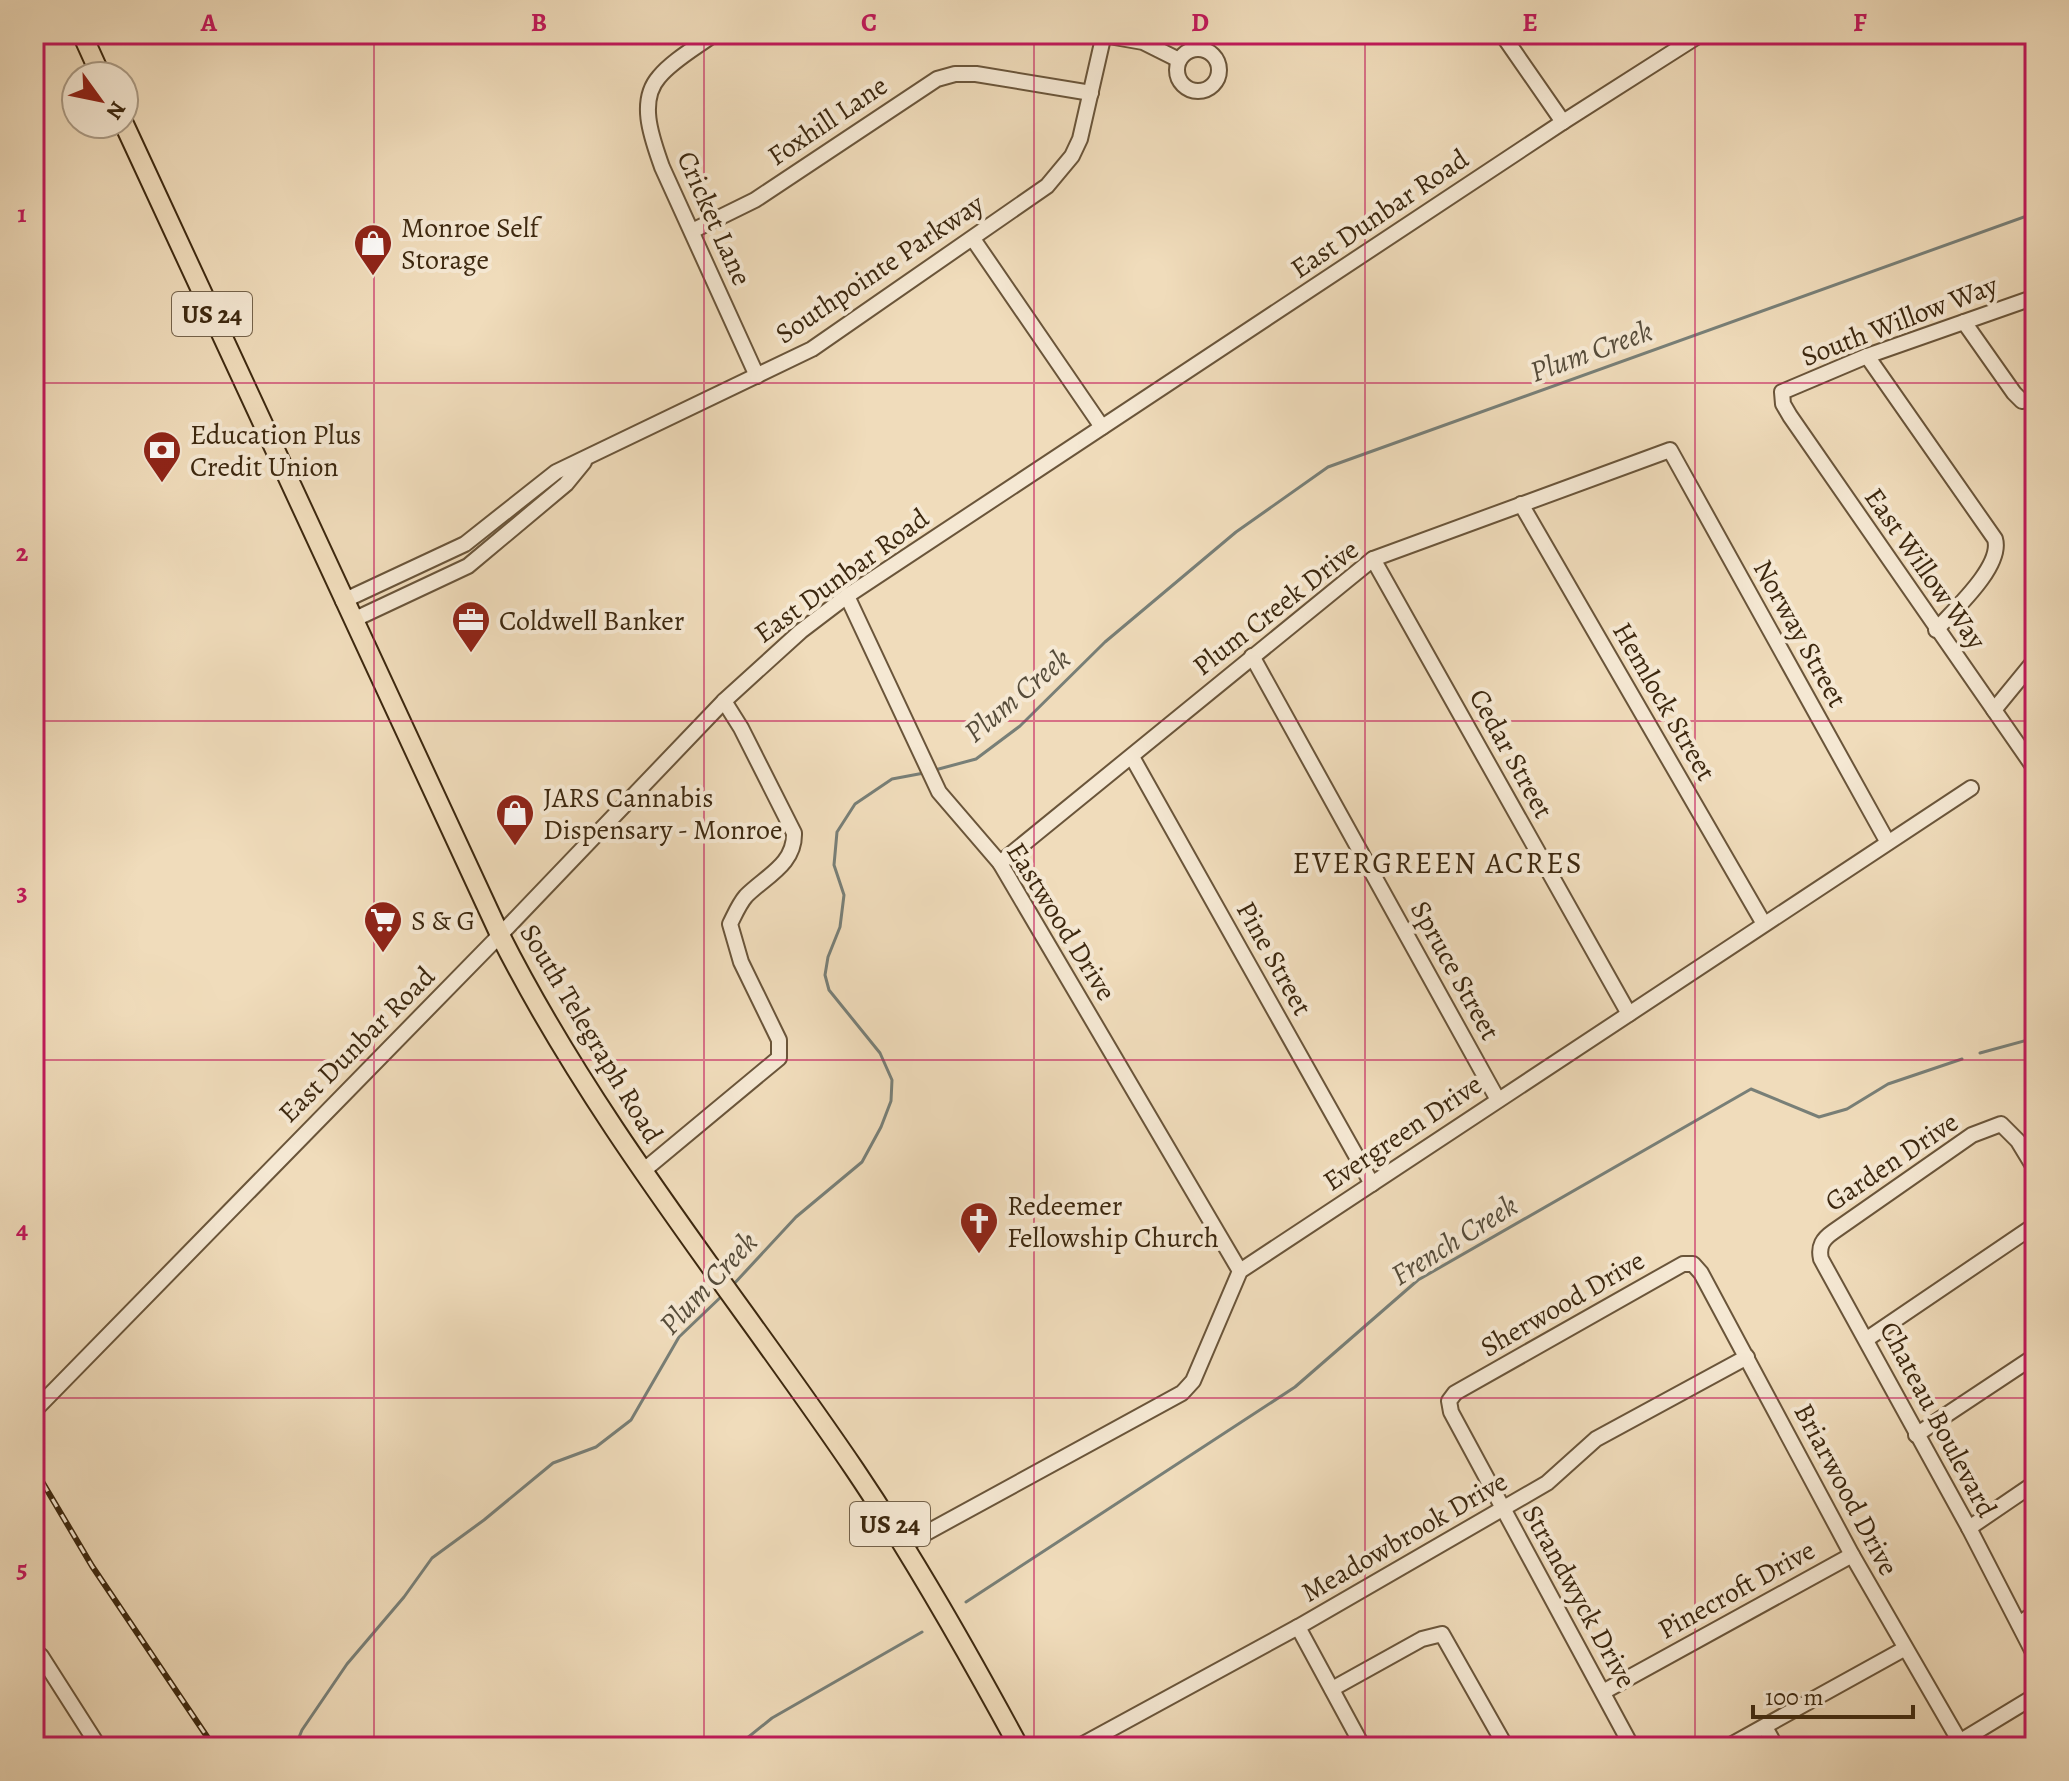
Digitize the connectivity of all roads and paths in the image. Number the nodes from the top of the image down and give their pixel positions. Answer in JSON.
{"nodes":[{"id":1,"x":82,"y":34,"type":"edge"},
{"id":2,"x":714,"y":34,"type":"edge"},
{"id":3,"x":1502,"y":34,"type":"edge"},
{"id":4,"x":1701,"y":34,"type":"edge"},
{"id":5,"x":1104,"y":35,"type":"edge"},
{"id":6,"x":94,"y":60,"type":"edge"},
{"id":7,"x":1179,"y":60,"type":"dead end"},
{"id":8,"x":1091,"y":93,"type":"junction"},
{"id":9,"x":1563,"y":122,"type":"junction"},
{"id":10,"x":131,"y":140,"type":"edge"},
{"id":11,"x":692,"y":231,"type":"junction"},
{"id":12,"x":973,"y":239,"type":"junction"},
{"id":13,"x":2035,"y":297,"type":"edge"},
{"id":14,"x":1964,"y":322,"type":"junction"},
{"id":15,"x":1867,"y":356,"type":"junction"},
{"id":16,"x":757,"y":376,"type":"junction"},
{"id":17,"x":1782,"y":392,"type":"joint"},
{"id":18,"x":2035,"y":398,"type":"edge"},
{"id":19,"x":1102,"y":427,"type":"junction"},
{"id":20,"x":1670,"y":450,"type":"joint"},
{"id":21,"x":587,"y":459,"type":"junction"},
{"id":22,"x":1521,"y":504,"type":"junction"},
{"id":23,"x":1373,"y":559,"type":"junction"},
{"id":24,"x":847,"y":596,"type":"junction"},
{"id":25,"x":343,"y":601,"type":"junction"},
{"id":26,"x":353,"y":620,"type":"junction"},
{"id":27,"x":1936,"y":630,"type":"junction"},
{"id":28,"x":1252,"y":656,"type":"junction"},
{"id":29,"x":2035,"y":660,"type":"edge"},
{"id":30,"x":724,"y":701,"type":"junction"},
{"id":31,"x":1994,"y":710,"type":"junction"},
{"id":32,"x":1132,"y":757,"type":"junction"},
{"id":33,"x":2035,"y":769,"type":"edge"},
{"id":34,"x":1971,"y":788,"type":"dead end"},
{"id":35,"x":1887,"y":841,"type":"junction"},
{"id":36,"x":1000,"y":863,"type":"junction"},
{"id":37,"x":1764,"y":924,"type":"junction"},
{"id":38,"x":500,"y":935,"type":"junction"},
{"id":39,"x":1629,"y":1014,"type":"junction"},
{"id":40,"x":1498,"y":1100,"type":"junction"},
{"id":41,"x":2035,"y":1169,"type":"edge"},
{"id":42,"x":643,"y":1171,"type":"junction"},
{"id":43,"x":1372,"y":1184,"type":"junction"},
{"id":44,"x":2035,"y":1225,"type":"edge"},
{"id":45,"x":1819,"y":1250,"type":"joint"},
{"id":46,"x":1687,"y":1264,"type":"joint"},
{"id":47,"x":1240,"y":1271,"type":"junction"},
{"id":48,"x":1867,"y":1339,"type":"junction"},
{"id":49,"x":2035,"y":1356,"type":"edge"},
{"id":50,"x":1747,"y":1357,"type":"junction"},
{"id":51,"x":1463,"y":1389,"type":"joint"},
{"id":52,"x":34,"y":1411,"type":"edge"},
{"id":53,"x":1916,"y":1435,"type":"junction"},
{"id":54,"x":2035,"y":1483,"type":"edge"},
{"id":55,"x":1502,"y":1508,"type":"junction"},
{"id":56,"x":1969,"y":1528,"type":"junction"},
{"id":57,"x":904,"y":1545,"type":"junction"},
{"id":58,"x":1852,"y":1555,"type":"junction"},
{"id":59,"x":2035,"y":1613,"type":"edge"},
{"id":60,"x":2019,"y":1624,"type":"junction"},
{"id":61,"x":1298,"y":1627,"type":"junction"},
{"id":62,"x":1904,"y":1649,"type":"junction"},
{"id":63,"x":34,"y":1650,"type":"edge"},
{"id":64,"x":2035,"y":1656,"type":"edge"},
{"id":65,"x":1332,"y":1689,"type":"junction"},
{"id":66,"x":1603,"y":1692,"type":"junction"},
{"id":67,"x":2035,"y":1696,"type":"edge"},
{"id":68,"x":1765,"y":1727,"type":"junction"},
{"id":69,"x":1956,"y":1745,"type":"edge"},
{"id":70,"x":99,"y":1747,"type":"edge"},
{"id":71,"x":1019,"y":1747,"type":"edge"},
{"id":72,"x":1078,"y":1747,"type":"edge"},
{"id":73,"x":1363,"y":1747,"type":"edge"},
{"id":74,"x":1506,"y":1747,"type":"edge"},
{"id":75,"x":1632,"y":1747,"type":"edge"},
{"id":76,"x":1727,"y":1747,"type":"edge"},
{"id":77,"x":1776,"y":1747,"type":"edge"}],
"edges":[{"from":1,"to":6,"type":"main road"},
{"from":2,"to":11,"type":"street","name":"Cricket Lane"},
{"from":3,"to":9,"type":"street"},
{"from":4,"to":9,"type":"street","name":"East Dunbar Road"},
{"from":5,"to":7,"type":"street"},
{"from":5,"to":8,"type":"street","name":"Southpointe Parkway"},
{"from":8,"to":11,"type":"street","name":"Foxhill Lane"},
{"from":8,"to":12,"type":"street","name":"Southpointe Parkway"},
{"from":9,"to":19,"type":"street","name":"East Dunbar Road"},
{"from":10,"to":25,"type":"main road","name":"South Telegraph Road","number":"US 24"},
{"from":11,"to":16,"type":"street","name":"Cricket Lane"},
{"from":12,"to":16,"type":"street","name":"Southpointe Parkway"},
{"from":12,"to":19,"type":"street"},
{"from":13,"to":14,"type":"street","name":"South Willow Way"},
{"from":14,"to":15,"type":"street","name":"South Willow Way"},
{"from":14,"to":18,"type":"street"},
{"from":15,"to":17,"type":"street","name":"South Willow Way"},
{"from":15,"to":27,"type":"street"},
{"from":16,"to":21,"type":"street","name":"Southpointe Parkway"},
{"from":17,"to":27,"type":"street","name":"East Willow Way"},
{"from":19,"to":24,"type":"street","name":"East Dunbar Road"},
{"from":20,"to":22,"type":"street","name":"Plum Creek Drive"},
{"from":20,"to":35,"type":"street","name":"Norway Street"},
{"from":21,"to":25,"type":"street","name":"Southpointe Parkway"},
{"from":21,"to":26,"type":"street","name":"Southpointe Parkway"},
{"from":22,"to":23,"type":"street","name":"Plum Creek Drive"},
{"from":22,"to":37,"type":"street","name":"Hemlock Street"},
{"from":23,"to":28,"type":"street","name":"Plum Creek Drive"},
{"from":23,"to":39,"type":"street","name":"Cedar Street"},
{"from":24,"to":30,"type":"street","name":"East Dunbar Road"},
{"from":24,"to":36,"type":"street","name":"Eastwood Drive"},
{"from":25,"to":26,"type":"main road","name":"South Telegraph Road","number":"US 24"},
{"from":26,"to":38,"type":"main road","name":"South Telegraph Road","number":"US 24"},
{"from":27,"to":31,"type":"street","name":"East Willow Way"},
{"from":28,"to":32,"type":"street","name":"Plum Creek Drive"},
{"from":28,"to":40,"type":"street","name":"Spruce Street"},
{"from":29,"to":31,"type":"street"},
{"from":30,"to":38,"type":"street","name":"East Dunbar Road"},
{"from":30,"to":42,"type":"street"},
{"from":31,"to":33,"type":"street","name":"East Willow Way"},
{"from":32,"to":36,"type":"street","name":"Plum Creek Drive"},
{"from":32,"to":43,"type":"street","name":"Pine Street"},
{"from":34,"to":35,"type":"street","name":"Evergreen Drive"},
{"from":35,"to":37,"type":"street","name":"Evergreen Drive"},
{"from":36,"to":47,"type":"street","name":"Eastwood Drive"},
{"from":37,"to":39,"type":"street","name":"Evergreen Drive"},
{"from":38,"to":42,"type":"main road","name":"South Telegraph Road","number":"US 24"},
{"from":38,"to":52,"type":"street","name":"East Dunbar Road"},
{"from":39,"to":40,"type":"street","name":"Evergreen Drive"},
{"from":40,"to":43,"type":"street","name":"Evergreen Drive"},
{"from":41,"to":45,"type":"street","name":"Garden Drive"},
{"from":42,"to":57,"type":"main road","name":"South Telegraph Road","number":"US 24"},
{"from":43,"to":47,"type":"street","name":"Evergreen Drive"},
{"from":44,"to":48,"type":"street"},
{"from":45,"to":48,"type":"street","name":"Chateau Boulevard"},
{"from":46,"to":50,"type":"street","name":"Briarwood Drive"},
{"from":46,"to":51,"type":"street","name":"Sherwood Drive"},
{"from":47,"to":57,"type":"street"},
{"from":48,"to":53,"type":"street","name":"Chateau Boulevard"},
{"from":49,"to":53,"type":"street"},
{"from":50,"to":55,"type":"street","name":"Meadowbrook Drive"},
{"from":50,"to":58,"type":"street","name":"Briarwood Drive"},
{"from":51,"to":55,"type":"street","name":"Strandwyck Drive"},
{"from":53,"to":56,"type":"street","name":"Chateau Boulevard"},
{"from":54,"to":56,"type":"street"},
{"from":55,"to":61,"type":"street","name":"Meadowbrook Drive"},
{"from":55,"to":66,"type":"street","name":"Strandwyck Drive"},
{"from":56,"to":60,"type":"street","name":"Chateau Boulevard"},
{"from":57,"to":71,"type":"main road","name":"South Telegraph Road","number":"US 24"},
{"from":58,"to":62,"type":"street","name":"Briarwood Drive"},
{"from":58,"to":66,"type":"street","name":"Pinecroft Drive"},
{"from":59,"to":60,"type":"street"},
{"from":60,"to":64,"type":"street","name":"Chateau Boulevard"},
{"from":61,"to":65,"type":"street"},
{"from":61,"to":72,"type":"street","name":"Meadowbrook Drive"},
{"from":62,"to":68,"type":"street"},
{"from":62,"to":69,"type":"street","name":"Briarwood Drive"},
{"from":63,"to":70,"type":"street"},
{"from":65,"to":73,"type":"street"},
{"from":65,"to":74,"type":"street"},
{"from":66,"to":75,"type":"street","name":"Strandwyck Drive"},
{"from":67,"to":69,"type":"street"},
{"from":68,"to":76,"type":"street"},
{"from":68,"to":77,"type":"street"}]}
